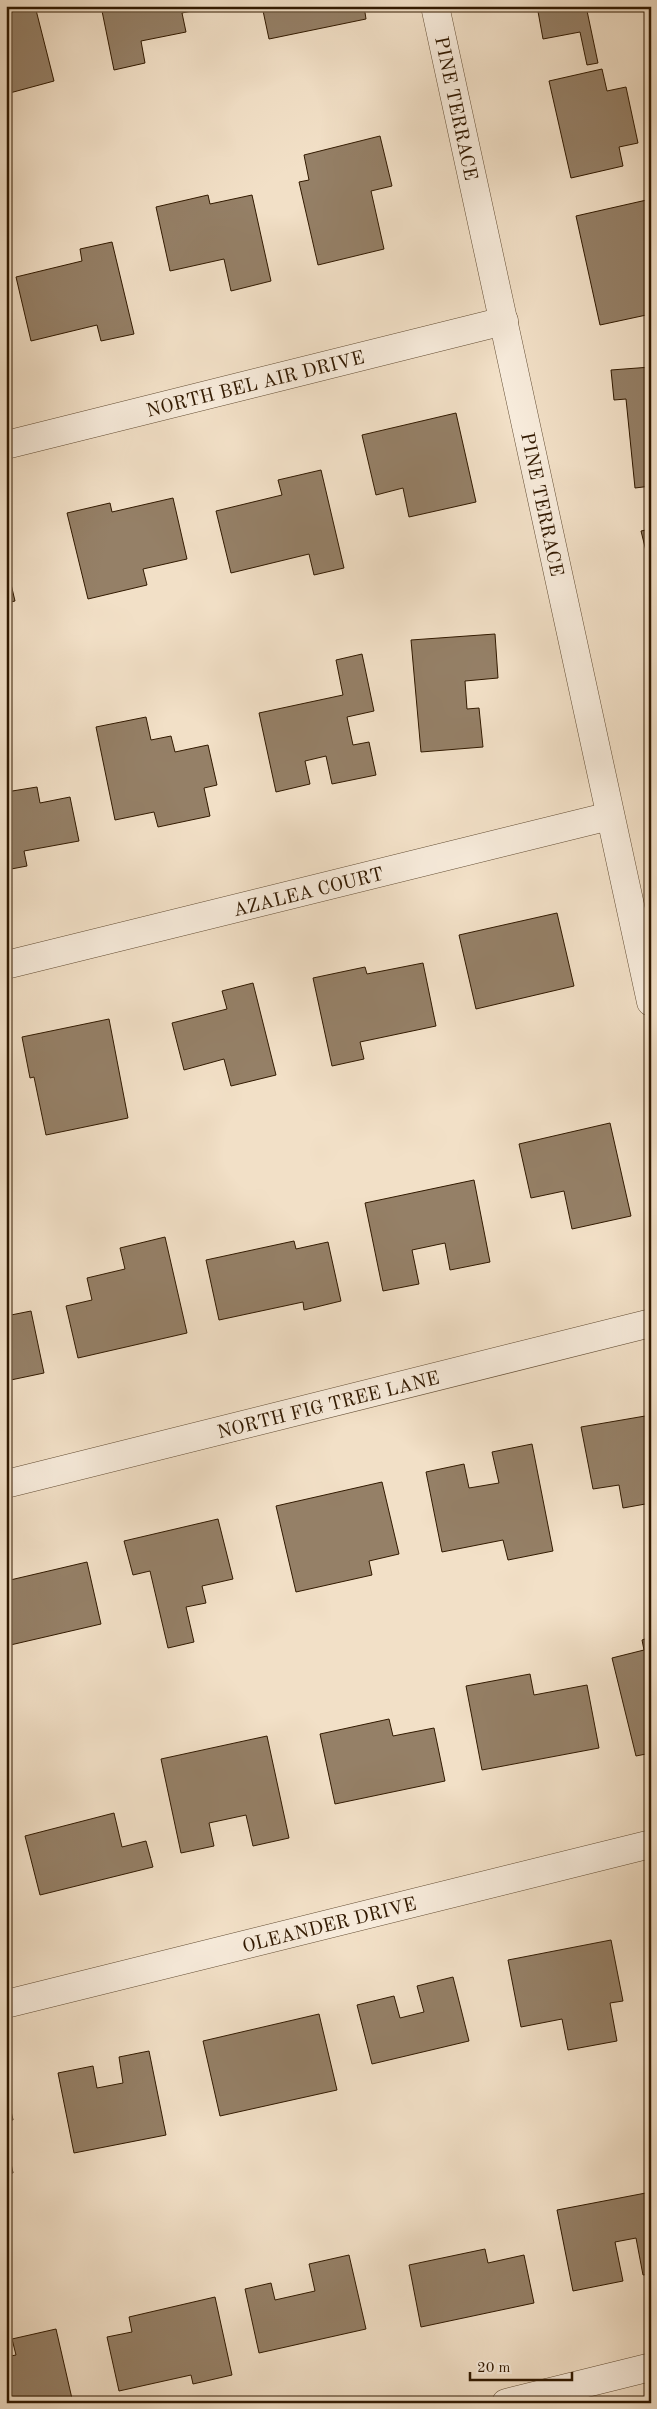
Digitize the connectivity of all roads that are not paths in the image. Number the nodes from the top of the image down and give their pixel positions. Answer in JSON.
{"nodes":[{"id":1,"x":435,"y":6,"type":"edge"},
{"id":2,"x":504,"y":321,"type":"junction"},
{"id":3,"x":6,"y":445,"type":"edge"},
{"id":4,"x":610,"y":816,"type":"junction"},
{"id":5,"x":6,"y":965,"type":"edge"},
{"id":6,"x":651,"y":1002,"type":"edge"},
{"id":7,"x":651,"y":1323,"type":"edge"},
{"id":8,"x":6,"y":1484,"type":"edge"},
{"id":9,"x":651,"y":1844,"type":"edge"},
{"id":10,"x":6,"y":2004,"type":"edge"},
{"id":11,"x":651,"y":2367,"type":"edge"},
{"id":12,"x":506,"y":2403,"type":"edge"}],
"edges":[{"from":1,"to":2,"type":"street","name":"PINE TERRACE"},
{"from":2,"to":3,"type":"street","name":"NORTH BEL AIR DRIVE"},
{"from":2,"to":4,"type":"street","name":"PINE TERRACE"},
{"from":4,"to":5,"type":"street","name":"AZALEA COURT"},
{"from":4,"to":6,"type":"street","name":"PINE TERRACE"},
{"from":7,"to":8,"type":"street","name":"NORTH FIG TREE LANE"},
{"from":9,"to":10,"type":"street","name":"OLEANDER DRIVE"},
{"from":11,"to":12,"type":"street"}]}
